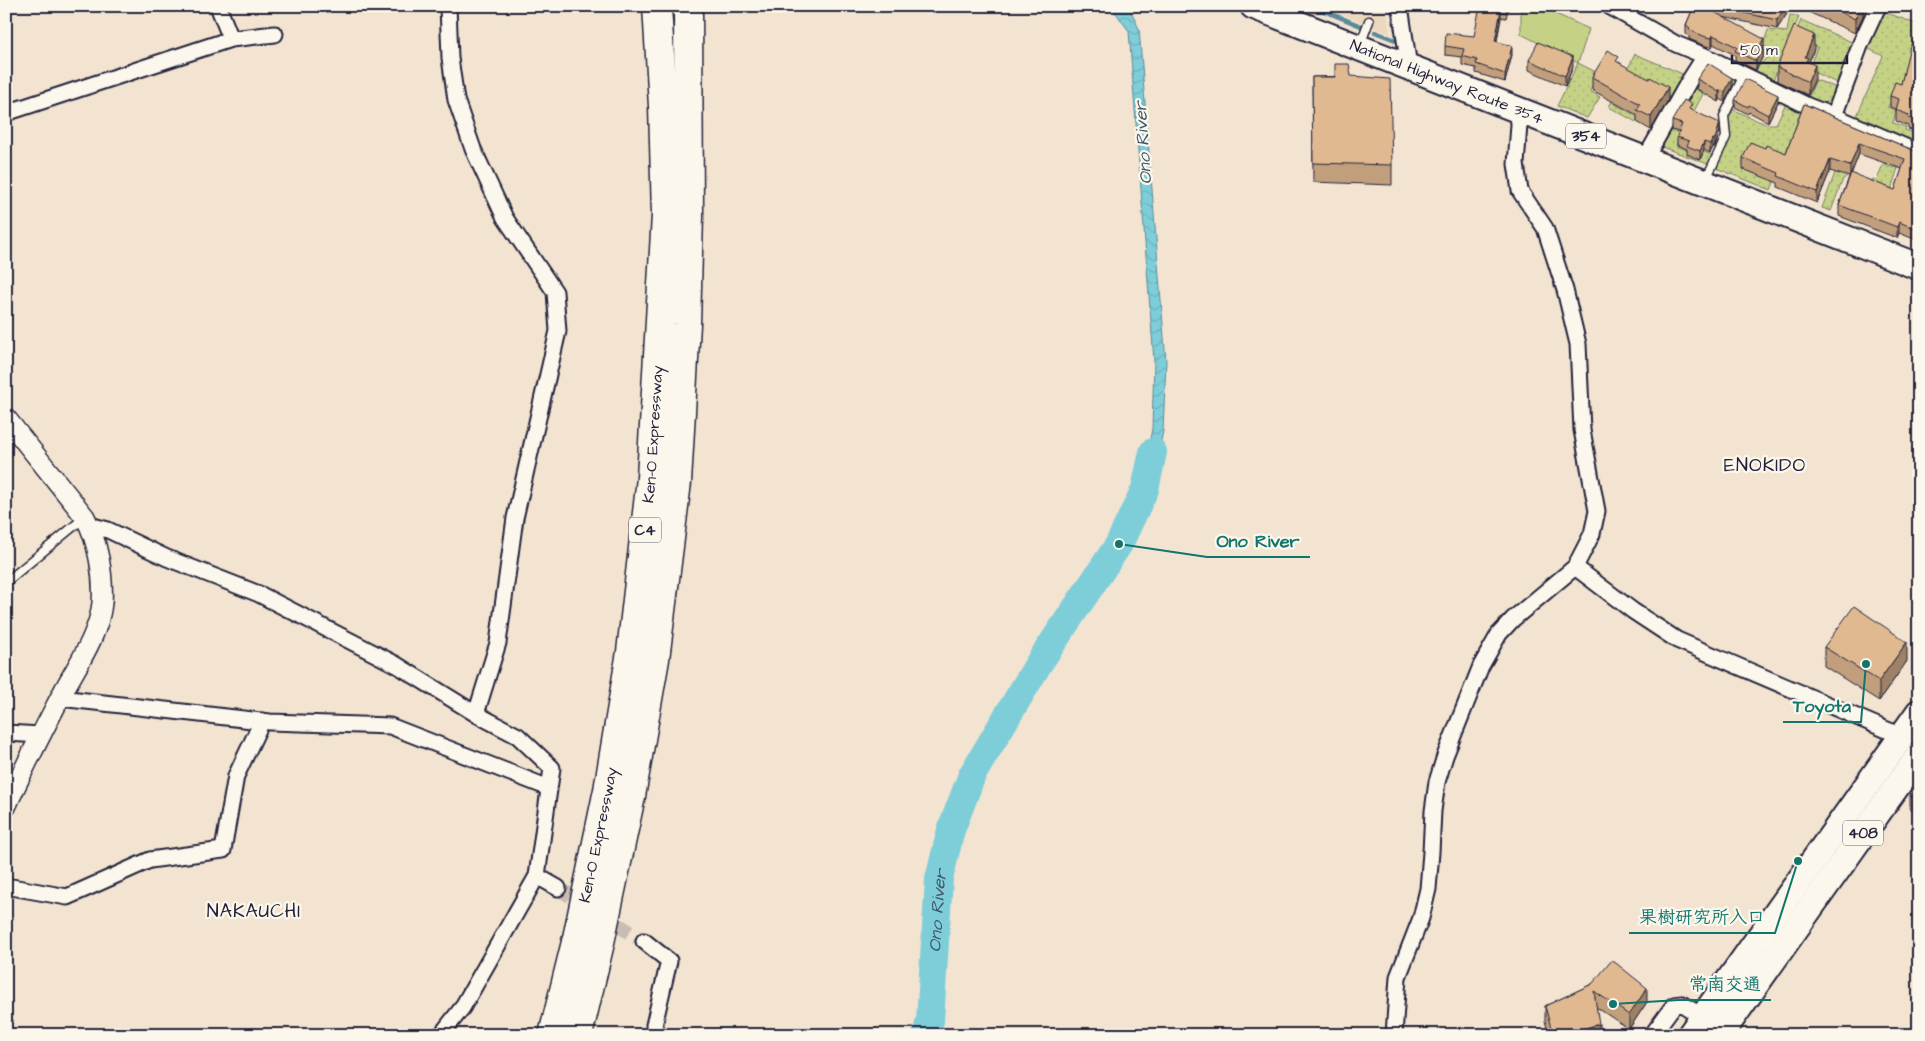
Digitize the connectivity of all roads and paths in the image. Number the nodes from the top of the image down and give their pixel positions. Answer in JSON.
{"nodes":[{"id":1,"x":218,"y":6,"type":"edge"},
{"id":2,"x":448,"y":6,"type":"edge"},
{"id":3,"x":1253,"y":6,"type":"edge"},
{"id":4,"x":1400,"y":6,"type":"edge"},
{"id":5,"x":1609,"y":6,"type":"edge"},
{"id":6,"x":1878,"y":6,"type":"edge"},
{"id":7,"x":657,"y":12,"type":"edge"},
{"id":8,"x":688,"y":12,"type":"edge"},
{"id":9,"x":1369,"y":21,"type":"dead end"},
{"id":10,"x":275,"y":34,"type":"dead end"},
{"id":11,"x":231,"y":39,"type":"junction"},
{"id":12,"x":1359,"y":47,"type":"junction"},
{"id":13,"x":1705,"y":56,"type":"junction"},
{"id":14,"x":1409,"y":67,"type":"junction"},
{"id":15,"x":1744,"y":75,"type":"junction"},
{"id":16,"x":1518,"y":110,"type":"junction"},
{"id":17,"x":6,"y":113,"type":"edge"},
{"id":18,"x":1834,"y":116,"type":"junction"},
{"id":19,"x":1919,"y":153,"type":"edge"},
{"id":20,"x":1645,"y":159,"type":"junction"},
{"id":21,"x":1704,"y":182,"type":"junction"},
{"id":22,"x":1919,"y":267,"type":"edge"},
{"id":23,"x":6,"y":418,"type":"edge"},
{"id":24,"x":87,"y":521,"type":"junction"},
{"id":25,"x":1575,"y":567,"type":"junction"},
{"id":26,"x":6,"y":582,"type":"edge"},
{"id":27,"x":60,"y":698,"type":"junction"},
{"id":28,"x":1919,"y":712,"type":"edge"},
{"id":29,"x":476,"y":714,"type":"junction"},
{"id":30,"x":262,"y":721,"type":"junction"},
{"id":31,"x":6,"y":733,"type":"edge"},
{"id":32,"x":41,"y":735,"type":"junction"},
{"id":33,"x":1901,"y":736,"type":"junction"},
{"id":34,"x":1919,"y":754,"type":"edge"},
{"id":35,"x":549,"y":788,"type":"junction"},
{"id":36,"x":6,"y":807,"type":"edge"},
{"id":37,"x":537,"y":876,"type":"junction"},
{"id":38,"x":6,"y":886,"type":"edge"},
{"id":39,"x":558,"y":888,"type":"tunnel mouth"},
{"id":40,"x":644,"y":941,"type":"tunnel mouth"},
{"id":41,"x":1696,"y":1026,"type":"edge"},
{"id":42,"x":1724,"y":1034,"type":"edge"},
{"id":43,"x":441,"y":1035,"type":"edge"},
{"id":44,"x":554,"y":1035,"type":"edge"},
{"id":45,"x":578,"y":1035,"type":"edge"},
{"id":46,"x":658,"y":1035,"type":"edge"},
{"id":47,"x":1394,"y":1035,"type":"edge"},
{"id":48,"x":1652,"y":1035,"type":"edge"}],
"edges":[{"from":1,"to":11,"type":"street"},
{"from":2,"to":29,"type":"street"},
{"from":3,"to":12,"type":"highway","name":"National Highway Route 354","number":"354"},
{"from":4,"to":14,"type":"street"},
{"from":5,"to":13,"type":"street"},
{"from":6,"to":18,"type":"street"},
{"from":7,"to":44,"type":"highway","name":"Ken-O Expressway","number":"C4"},
{"from":8,"to":45,"type":"highway","name":"Ken-O Expressway","number":"C4"},
{"from":9,"to":12,"type":"lane"},
{"from":10,"to":11,"type":"street"},
{"from":11,"to":17,"type":"street"},
{"from":12,"to":14,"type":"highway","name":"National Highway Route 354","number":"354"},
{"from":13,"to":15,"type":"street"},
{"from":13,"to":20,"type":"street"},
{"from":14,"to":16,"type":"highway","name":"National Highway Route 354","number":"354"},
{"from":15,"to":18,"type":"street"},
{"from":15,"to":21,"type":"lane"},
{"from":16,"to":20,"type":"highway","name":"National Highway Route 354","number":"354"},
{"from":16,"to":25,"type":"street"},
{"from":18,"to":19,"type":"street"},
{"from":20,"to":21,"type":"highway","name":"National Highway Route 354","number":"354"},
{"from":21,"to":22,"type":"highway","name":"National Highway Route 354","number":"354"},
{"from":23,"to":24,"type":"street"},
{"from":24,"to":26,"type":"lane"},
{"from":24,"to":27,"type":"street"},
{"from":24,"to":29,"type":"street"},
{"from":25,"to":33,"type":"street"},
{"from":25,"to":47,"type":"street"},
{"from":27,"to":30,"type":"street"},
{"from":27,"to":32,"type":"street"},
{"from":28,"to":33,"type":"highway","number":"408"},
{"from":29,"to":35,"type":"street"},
{"from":30,"to":35,"type":"street"},
{"from":30,"to":38,"type":"street"},
{"from":31,"to":32,"type":"street"},
{"from":32,"to":36,"type":"street"},
{"from":33,"to":41,"type":"highway","number":"408"},
{"from":34,"to":42,"type":"highway","number":"408"},
{"from":35,"to":37,"type":"street"},
{"from":37,"to":39,"type":"street"},
{"from":37,"to":43,"type":"street"},
{"from":40,"to":46,"type":"street"},
{"from":41,"to":42,"type":"street"},
{"from":41,"to":48,"type":"street"}]}
